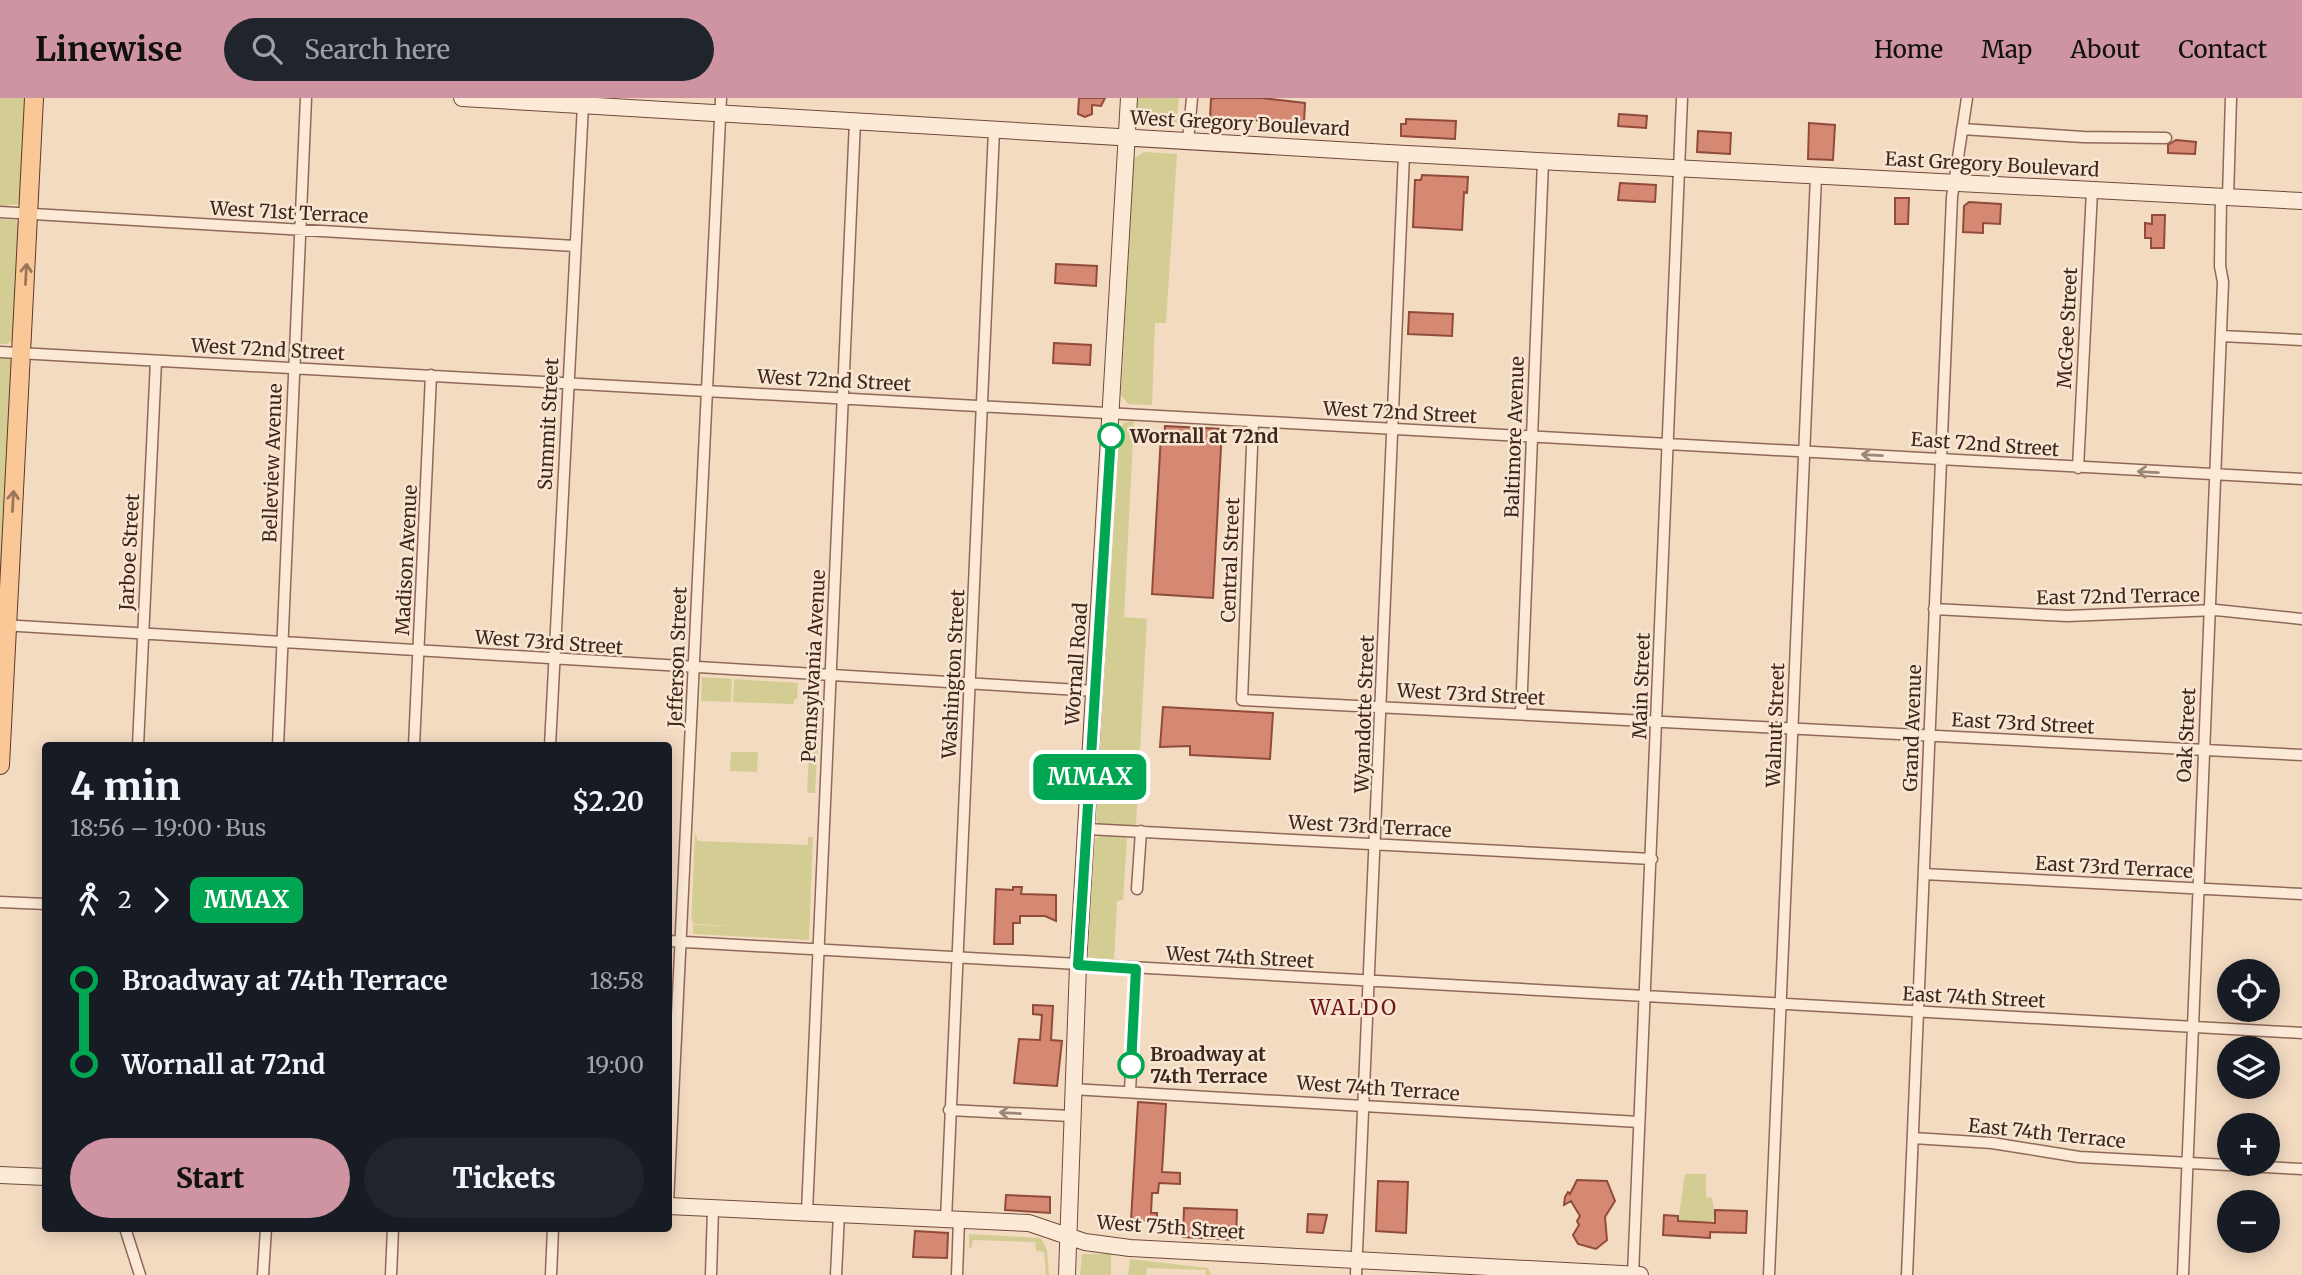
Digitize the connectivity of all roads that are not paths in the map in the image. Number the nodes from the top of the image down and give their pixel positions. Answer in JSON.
{"nodes":[{"id":1,"x":34,"y":98,"type":"edge"},
{"id":2,"x":306,"y":98,"type":"edge"},
{"id":3,"x":462,"y":98,"type":"edge"},
{"id":4,"x":1129,"y":98,"type":"edge"},
{"id":5,"x":1192,"y":98,"type":"edge"},
{"id":6,"x":1682,"y":98,"type":"edge"},
{"id":7,"x":1967,"y":98,"type":"edge"},
{"id":8,"x":2231,"y":98,"type":"edge"},
{"id":9,"x":583,"y":105,"type":"junction"},
{"id":10,"x":720,"y":105,"type":"edge"},
{"id":11,"x":855,"y":121,"type":"junction"},
{"id":12,"x":1962,"y":129,"type":"junction"},
{"id":13,"x":994,"y":130,"type":"junction"},
{"id":14,"x":1127,"y":137,"type":"junction"},
{"id":15,"x":2166,"y":138,"type":"dead end"},
{"id":16,"x":1188,"y":141,"type":"junction"},
{"id":17,"x":1404,"y":154,"type":"junction"},
{"id":18,"x":1543,"y":161,"type":"junction"},
{"id":19,"x":1681,"y":169,"type":"junction"},
{"id":20,"x":1816,"y":176,"type":"junction"},
{"id":21,"x":1953,"y":183,"type":"junction"},
{"id":22,"x":2092,"y":191,"type":"junction"},
{"id":23,"x":2224,"y":197,"type":"junction"},
{"id":24,"x":2302,"y":201,"type":"edge"},
{"id":25,"x":0,"y":212,"type":"edge"},
{"id":26,"x":29,"y":214,"type":"junction"},
{"id":27,"x":300,"y":231,"type":"junction"},
{"id":28,"x":575,"y":246,"type":"junction"},
{"id":29,"x":2221,"y":336,"type":"junction"},
{"id":30,"x":2302,"y":340,"type":"edge"},
{"id":31,"x":0,"y":352,"type":"edge"},
{"id":32,"x":21,"y":352,"type":"junction"},
{"id":33,"x":156,"y":361,"type":"junction"},
{"id":34,"x":293,"y":367,"type":"junction"},
{"id":35,"x":431,"y":375,"type":"junction"},
{"id":36,"x":567,"y":383,"type":"junction"},
{"id":37,"x":705,"y":391,"type":"junction"},
{"id":38,"x":843,"y":398,"type":"junction"},
{"id":39,"x":982,"y":407,"type":"junction"},
{"id":40,"x":1112,"y":416,"type":"junction"},
{"id":41,"x":1253,"y":422,"type":"junction"},
{"id":42,"x":1392,"y":429,"type":"junction"},
{"id":43,"x":1531,"y":437,"type":"junction"},
{"id":44,"x":1666,"y":445,"type":"junction"},
{"id":45,"x":1804,"y":452,"type":"junction"},
{"id":46,"x":1940,"y":459,"type":"junction"},
{"id":47,"x":2078,"y":468,"type":"junction"},
{"id":48,"x":2216,"y":475,"type":"junction"},
{"id":49,"x":2302,"y":480,"type":"edge"},
{"id":50,"x":1934,"y":609,"type":"junction"},
{"id":51,"x":2209,"y":612,"type":"junction"},
{"id":52,"x":2302,"y":618,"type":"edge"},
{"id":53,"x":3,"y":625,"type":"edge"},
{"id":54,"x":142,"y":634,"type":"junction"},
{"id":55,"x":282,"y":642,"type":"junction"},
{"id":56,"x":419,"y":651,"type":"junction"},
{"id":57,"x":555,"y":660,"type":"junction"},
{"id":58,"x":694,"y":668,"type":"junction"},
{"id":59,"x":830,"y":674,"type":"junction"},
{"id":60,"x":970,"y":684,"type":"junction"},
{"id":61,"x":1096,"y":691,"type":"junction"},
{"id":62,"x":1242,"y":700,"type":"joint"},
{"id":63,"x":1383,"y":707,"type":"junction"},
{"id":64,"x":1521,"y":714,"type":"junction"},
{"id":65,"x":1657,"y":721,"type":"junction"},
{"id":66,"x":1793,"y":729,"type":"junction"},
{"id":67,"x":1929,"y":736,"type":"junction"},
{"id":68,"x":138,"y":742,"type":"edge"},
{"id":69,"x":278,"y":742,"type":"edge"},
{"id":70,"x":414,"y":742,"type":"edge"},
{"id":71,"x":550,"y":742,"type":"edge"},
{"id":72,"x":2202,"y":750,"type":"junction"},
{"id":73,"x":2302,"y":755,"type":"edge"},
{"id":74,"x":0,"y":765,"type":"edge"},
{"id":75,"x":1087,"y":829,"type":"junction"},
{"id":76,"x":1141,"y":831,"type":"junction"},
{"id":77,"x":1376,"y":844,"type":"junction"},
{"id":78,"x":1652,"y":859,"type":"junction"},
{"id":79,"x":1924,"y":874,"type":"junction"},
{"id":80,"x":1137,"y":888,"type":"dead end"},
{"id":81,"x":2198,"y":889,"type":"junction"},
{"id":82,"x":2302,"y":894,"type":"edge"},
{"id":83,"x":0,"y":902,"type":"edge"},
{"id":84,"x":42,"y":904,"type":"edge"},
{"id":85,"x":672,"y":942,"type":"edge"},
{"id":86,"x":681,"y":942,"type":"junction"},
{"id":87,"x":818,"y":950,"type":"junction"},
{"id":88,"x":956,"y":958,"type":"junction"},
{"id":89,"x":1078,"y":965,"type":"junction"},
{"id":90,"x":1136,"y":969,"type":"junction"},
{"id":91,"x":1370,"y":981,"type":"junction"},
{"id":92,"x":1643,"y":996,"type":"junction"},
{"id":93,"x":1780,"y":1003,"type":"junction"},
{"id":94,"x":1918,"y":1011,"type":"junction"},
{"id":95,"x":2192,"y":1028,"type":"junction"},
{"id":96,"x":2302,"y":1033,"type":"edge"},
{"id":97,"x":1072,"y":1088,"type":"junction"},
{"id":98,"x":1130,"y":1091,"type":"junction"},
{"id":99,"x":1363,"y":1104,"type":"junction"},
{"id":100,"x":949,"y":1110,"type":"junction"},
{"id":101,"x":1071,"y":1116,"type":"junction"},
{"id":102,"x":1639,"y":1122,"type":"junction"},
{"id":103,"x":672,"y":1123,"type":"edge"},
{"id":104,"x":1913,"y":1138,"type":"junction"},
{"id":105,"x":2187,"y":1162,"type":"junction"},
{"id":106,"x":2302,"y":1169,"type":"edge"},
{"id":107,"x":0,"y":1175,"type":"edge"},
{"id":108,"x":42,"y":1177,"type":"edge"},
{"id":109,"x":672,"y":1204,"type":"edge"},
{"id":110,"x":713,"y":1208,"type":"junction"},
{"id":111,"x":807,"y":1212,"type":"junction"},
{"id":112,"x":839,"y":1214,"type":"junction"},
{"id":113,"x":953,"y":1220,"type":"junction"},
{"id":114,"x":126,"y":1232,"type":"edge"},
{"id":115,"x":265,"y":1232,"type":"edge"},
{"id":116,"x":393,"y":1232,"type":"edge"},
{"id":117,"x":553,"y":1232,"type":"edge"},
{"id":118,"x":1067,"y":1234,"type":"junction"},
{"id":119,"x":1357,"y":1268,"type":"edge"},
{"id":120,"x":1491,"y":1271,"type":"edge"},
{"id":121,"x":140,"y":1275,"type":"edge"},
{"id":122,"x":263,"y":1275,"type":"edge"},
{"id":123,"x":391,"y":1275,"type":"edge"},
{"id":124,"x":551,"y":1275,"type":"edge"},
{"id":125,"x":711,"y":1275,"type":"edge"},
{"id":126,"x":836,"y":1275,"type":"edge"},
{"id":127,"x":957,"y":1275,"type":"edge"},
{"id":128,"x":1067,"y":1275,"type":"edge"},
{"id":129,"x":1633,"y":1275,"type":"edge"},
{"id":130,"x":1640,"y":1275,"type":"edge"},
{"id":131,"x":1769,"y":1275,"type":"edge"},
{"id":132,"x":1907,"y":1275,"type":"edge"},
{"id":133,"x":2183,"y":1275,"type":"edge"}],
"edges":[{"from":1,"to":26,"type":"main road"},
{"from":2,"to":27,"type":"street","name":"Belleview Avenue"},
{"from":3,"to":9,"type":"main road","name":"West Gregory Boulevard"},
{"from":4,"to":14,"type":"main road","name":"Wornall Road"},
{"from":5,"to":16,"type":"street"},
{"from":6,"to":19,"type":"street","name":"Main Street"},
{"from":7,"to":12,"type":"street","name":"Grand Avenue"},
{"from":8,"to":23,"type":"street","name":"Oak Street"},
{"from":9,"to":10,"type":"main road","name":"West Gregory Boulevard"},
{"from":9,"to":28,"type":"street","name":"Summit Street"},
{"from":10,"to":11,"type":"main road","name":"West Gregory Boulevard"},
{"from":10,"to":37,"type":"street","name":"Jefferson Street"},
{"from":11,"to":13,"type":"main road","name":"West Gregory Boulevard"},
{"from":11,"to":38,"type":"street","name":"Pennsylvania Avenue"},
{"from":12,"to":15,"type":"street"},
{"from":12,"to":21,"type":"street","name":"Grand Avenue"},
{"from":13,"to":14,"type":"main road","name":"West Gregory Boulevard"},
{"from":13,"to":39,"type":"street","name":"Washington Street"},
{"from":14,"to":16,"type":"main road","name":"West Gregory Boulevard"},
{"from":14,"to":40,"type":"main road","name":"Wornall Road"},
{"from":16,"to":17,"type":"main road","name":"West Gregory Boulevard"},
{"from":17,"to":18,"type":"main road","name":"West Gregory Boulevard"},
{"from":17,"to":42,"type":"street","name":"Wyandotte Street"},
{"from":18,"to":19,"type":"main road","name":"West Gregory Boulevard"},
{"from":18,"to":43,"type":"street","name":"Baltimore Avenue"},
{"from":19,"to":20,"type":"main road","name":"East Gregory Boulevard"},
{"from":19,"to":44,"type":"street","name":"Main Street"},
{"from":20,"to":21,"type":"main road","name":"East Gregory Boulevard"},
{"from":20,"to":45,"type":"street","name":"Walnut Street"},
{"from":21,"to":22,"type":"main road","name":"East Gregory Boulevard"},
{"from":21,"to":46,"type":"street","name":"Grand Avenue"},
{"from":22,"to":23,"type":"main road","name":"East Gregory Boulevard"},
{"from":22,"to":47,"type":"street","name":"McGee Street"},
{"from":23,"to":24,"type":"main road","name":"East Gregory Boulevard"},
{"from":23,"to":29,"type":"street","name":"Oak Street"},
{"from":25,"to":26,"type":"street","name":"West 71st Terrace"},
{"from":26,"to":27,"type":"street","name":"West 71st Terrace"},
{"from":32,"to":26,"type":"main road","one_way":true},
{"from":27,"to":28,"type":"street","name":"West 71st Terrace"},
{"from":27,"to":34,"type":"street","name":"Belleview Avenue"},
{"from":28,"to":36,"type":"street","name":"Summit Street"},
{"from":29,"to":30,"type":"street"},
{"from":29,"to":48,"type":"street","name":"Oak Street"},
{"from":31,"to":32,"type":"street","name":"West 72nd Street"},
{"from":32,"to":33,"type":"street","name":"West 72nd Street"},
{"from":53,"to":32,"type":"main road","one_way":true},
{"from":33,"to":34,"type":"street","name":"West 72nd Street"},
{"from":33,"to":54,"type":"street","name":"Jarboe Street"},
{"from":34,"to":35,"type":"street","name":"West 72nd Street"},
{"from":34,"to":55,"type":"street","name":"Belleview Avenue"},
{"from":35,"to":36,"type":"street","name":"West 72nd Street"},
{"from":35,"to":56,"type":"street","name":"Madison Avenue"},
{"from":36,"to":37,"type":"street","name":"West 72nd Street"},
{"from":36,"to":57,"type":"street","name":"Summit Street"},
{"from":37,"to":38,"type":"street","name":"West 72nd Street"},
{"from":37,"to":58,"type":"street","name":"Jefferson Street"},
{"from":38,"to":39,"type":"street","name":"West 72nd Street"},
{"from":38,"to":59,"type":"street","name":"Pennsylvania Avenue"},
{"from":39,"to":40,"type":"street","name":"West 72nd Street"},
{"from":39,"to":60,"type":"street","name":"Washington Street"},
{"from":40,"to":41,"type":"street","name":"West 72nd Street"},
{"from":40,"to":61,"type":"main road","name":"Wornall Road"},
{"from":41,"to":42,"type":"street","name":"West 72nd Street"},
{"from":41,"to":62,"type":"street","name":"Central Street"},
{"from":42,"to":43,"type":"street","name":"West 72nd Street"},
{"from":42,"to":63,"type":"street","name":"Wyandotte Street"},
{"from":43,"to":44,"type":"street","name":"West 72nd Street"},
{"from":43,"to":64,"type":"street","name":"Baltimore Avenue"},
{"from":44,"to":45,"type":"street","name":"East 72nd Street"},
{"from":44,"to":65,"type":"street","name":"Main Street"},
{"from":46,"to":45,"type":"street","name":"East 72nd Street","one_way":true},
{"from":45,"to":66,"type":"street","name":"Walnut Street"},
{"from":46,"to":47,"type":"street","name":"East 72nd Street"},
{"from":46,"to":50,"type":"street","name":"Grand Avenue"},
{"from":48,"to":47,"type":"street","name":"East 72nd Street","one_way":true},
{"from":48,"to":49,"type":"street","name":"East 72nd Street"},
{"from":48,"to":51,"type":"street","name":"Oak Street"},
{"from":50,"to":51,"type":"street","name":"East 72nd Terrace"},
{"from":50,"to":67,"type":"street","name":"Grand Avenue"},
{"from":51,"to":52,"type":"street","name":"East 72nd Terrace"},
{"from":51,"to":72,"type":"street","name":"Oak Street"},
{"from":53,"to":54,"type":"street","name":"West 73rd Street"},
{"from":53,"to":74,"type":"main road"},
{"from":54,"to":55,"type":"street","name":"West 73rd Street"},
{"from":54,"to":68,"type":"street","name":"Jarboe Street"},
{"from":55,"to":56,"type":"street","name":"West 73rd Street"},
{"from":55,"to":69,"type":"street","name":"Belleview Avenue"},
{"from":56,"to":57,"type":"street","name":"West 73rd Street"},
{"from":56,"to":70,"type":"street","name":"Madison Avenue"},
{"from":57,"to":58,"type":"street","name":"West 73rd Street"},
{"from":57,"to":71,"type":"street","name":"Summit Street"},
{"from":58,"to":59,"type":"street","name":"West 73rd Street"},
{"from":58,"to":86,"type":"street","name":"Jefferson Street"},
{"from":59,"to":60,"type":"street","name":"West 73rd Street"},
{"from":59,"to":87,"type":"street","name":"Pennsylvania Avenue"},
{"from":60,"to":61,"type":"street","name":"West 73rd Street"},
{"from":60,"to":88,"type":"street","name":"Washington Street"},
{"from":61,"to":75,"type":"main road","name":"Wornall Road"},
{"from":62,"to":63,"type":"street","name":"West 73rd Street"},
{"from":63,"to":64,"type":"street","name":"West 73rd Street"},
{"from":63,"to":77,"type":"street","name":"Wyandotte Street"},
{"from":64,"to":65,"type":"street","name":"West 73rd Street"},
{"from":65,"to":66,"type":"street","name":"East 73rd Street"},
{"from":65,"to":78,"type":"street","name":"Main Street"},
{"from":66,"to":67,"type":"street","name":"East 73rd Street"},
{"from":66,"to":93,"type":"street","name":"Walnut Street"},
{"from":67,"to":72,"type":"street","name":"East 73rd Street"},
{"from":67,"to":79,"type":"street","name":"Grand Avenue"},
{"from":72,"to":73,"type":"street","name":"East 73rd Street"},
{"from":72,"to":81,"type":"street","name":"Oak Street"},
{"from":75,"to":76,"type":"street","name":"West 73rd Terrace"},
{"from":75,"to":89,"type":"main road","name":"Wornall Road"},
{"from":76,"to":77,"type":"street","name":"West 73rd Terrace"},
{"from":76,"to":80,"type":"street"},
{"from":77,"to":78,"type":"street","name":"West 73rd Terrace"},
{"from":77,"to":91,"type":"street","name":"Wyandotte Street"},
{"from":78,"to":92,"type":"street","name":"Main Street"},
{"from":79,"to":81,"type":"street","name":"East 73rd Terrace"},
{"from":79,"to":94,"type":"street","name":"Grand Avenue"},
{"from":81,"to":82,"type":"street","name":"East 73rd Terrace"},
{"from":81,"to":95,"type":"street","name":"Oak Street"},
{"from":83,"to":84,"type":"street"},
{"from":85,"to":86,"type":"street","name":"West 74th Street"},
{"from":86,"to":87,"type":"street","name":"West 74th Street"},
{"from":86,"to":103,"type":"street","name":"Jefferson Street"},
{"from":87,"to":88,"type":"street","name":"West 74th Street"},
{"from":87,"to":111,"type":"street","name":"Pennsylvania Avenue"},
{"from":88,"to":89,"type":"street","name":"West 74th Street"},
{"from":88,"to":100,"type":"street","name":"Washington Street"},
{"from":89,"to":90,"type":"street","name":"West 74th Street"},
{"from":89,"to":97,"type":"main road","name":"Wornall Road"},
{"from":90,"to":91,"type":"street","name":"West 74th Street"},
{"from":90,"to":98,"type":"street"},
{"from":91,"to":92,"type":"street","name":"West 74th Street"},
{"from":91,"to":99,"type":"street","name":"Wyandotte Street"},
{"from":92,"to":93,"type":"street","name":"East 74th Street"},
{"from":92,"to":102,"type":"street","name":"Main Street"},
{"from":93,"to":94,"type":"street","name":"East 74th Street"},
{"from":93,"to":131,"type":"street","name":"Walnut Street"},
{"from":94,"to":95,"type":"street","name":"East 74th Street"},
{"from":94,"to":104,"type":"street","name":"Grand Avenue"},
{"from":95,"to":96,"type":"street","name":"East 74th Street"},
{"from":95,"to":105,"type":"street","name":"Oak Street"},
{"from":97,"to":98,"type":"street","name":"West 74th Terrace"},
{"from":97,"to":101,"type":"main road","name":"Wornall Road"},
{"from":98,"to":99,"type":"street","name":"West 74th Terrace"},
{"from":99,"to":102,"type":"street","name":"West 74th Terrace"},
{"from":99,"to":119,"type":"street","name":"Wyandotte Street"},
{"from":101,"to":100,"type":"street","one_way":true},
{"from":100,"to":113,"type":"street","name":"Washington Street"},
{"from":101,"to":118,"type":"main road","name":"Wornall Road"},
{"from":102,"to":129,"type":"street","name":"Main Street"},
{"from":104,"to":105,"type":"street","name":"East 74th Terrace"},
{"from":104,"to":132,"type":"street","name":"Grand Avenue"},
{"from":105,"to":106,"type":"street","name":"East 74th Terrace"},
{"from":105,"to":133,"type":"street","name":"Oak Street"},
{"from":107,"to":108,"type":"main road"},
{"from":109,"to":110,"type":"main road","name":"West 75th Street"},
{"from":110,"to":111,"type":"main road","name":"West 75th Street"},
{"from":110,"to":125,"type":"street"},
{"from":111,"to":112,"type":"main road","name":"West 75th Street"},
{"from":112,"to":113,"type":"main road","name":"West 75th Street"},
{"from":112,"to":126,"type":"street"},
{"from":113,"to":118,"type":"main road","name":"West 75th Street"},
{"from":113,"to":127,"type":"street","name":"Washington Street"},
{"from":114,"to":121,"type":"street"},
{"from":115,"to":122,"type":"street"},
{"from":116,"to":123,"type":"street"},
{"from":117,"to":124,"type":"street"},
{"from":118,"to":119,"type":"main road","name":"West 75th Street"},
{"from":118,"to":128,"type":"main road","name":"Wornall Road"},
{"from":119,"to":120,"type":"main road","name":"West 75th Street"},
{"from":120,"to":129,"type":"main road","name":"West 75th Street"},
{"from":129,"to":130,"type":"main road","name":"West 75th Street"}]}
